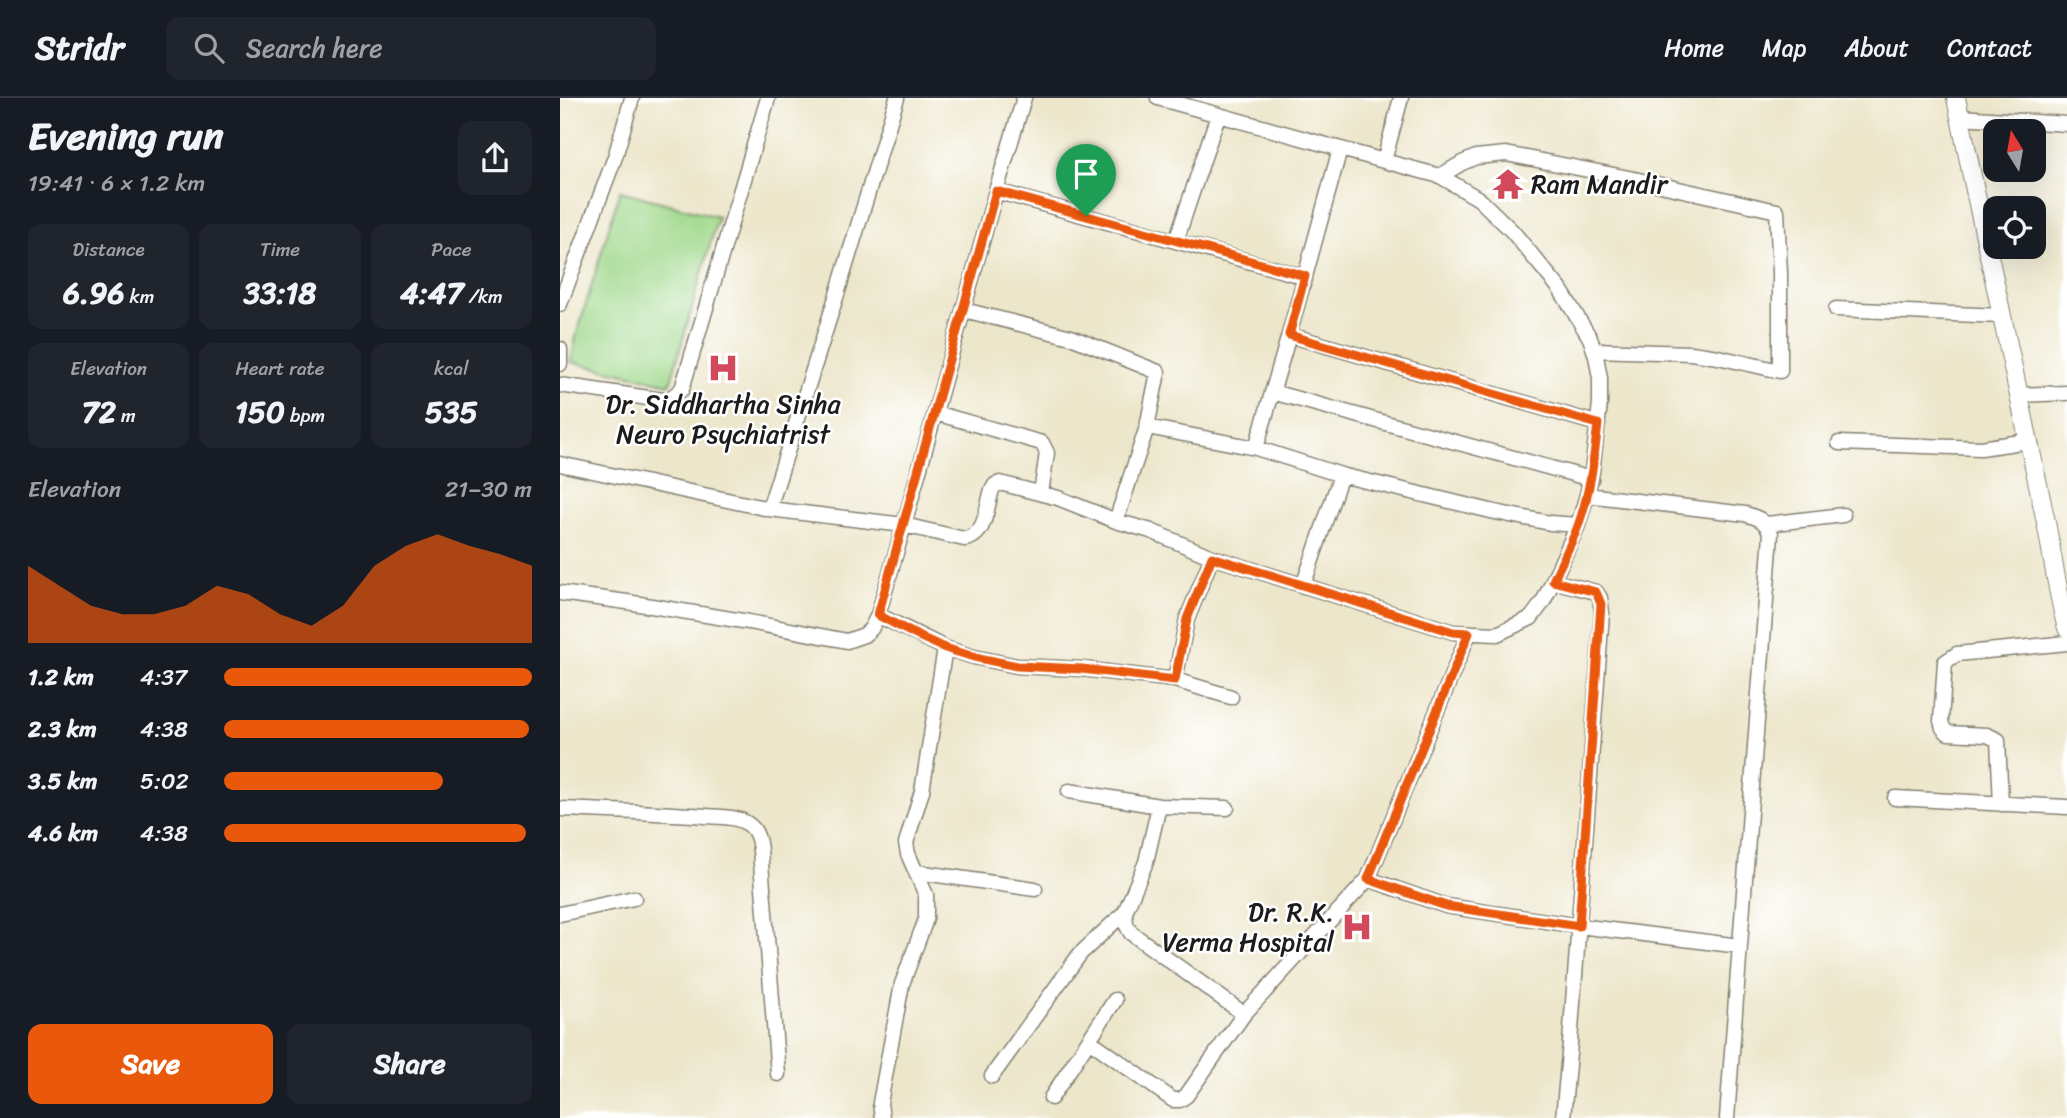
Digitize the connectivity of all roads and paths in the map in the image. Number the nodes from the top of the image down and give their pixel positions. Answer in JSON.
{"nodes":[{"id":1,"x":632,"y":98,"type":"edge"},
{"id":2,"x":768,"y":98,"type":"edge"},
{"id":3,"x":897,"y":98,"type":"edge"},
{"id":4,"x":1024,"y":98,"type":"edge"},
{"id":5,"x":1158,"y":98,"type":"edge"},
{"id":6,"x":1401,"y":98,"type":"edge"},
{"id":7,"x":1956,"y":98,"type":"edge"},
{"id":8,"x":1218,"y":115,"type":"junction"},
{"id":9,"x":1960,"y":117,"type":"junction"},
{"id":10,"x":2067,"y":124,"type":"edge"},
{"id":11,"x":1340,"y":149,"type":"junction"},
{"id":12,"x":1384,"y":161,"type":"junction"},
{"id":13,"x":1440,"y":176,"type":"junction"},
{"id":14,"x":996,"y":191,"type":"junction"},
{"id":15,"x":1176,"y":241,"type":"junction"},
{"id":16,"x":1305,"y":276,"type":"junction"},
{"id":17,"x":560,"y":304,"type":"edge"},
{"id":18,"x":1836,"y":309,"type":"dead end"},
{"id":19,"x":964,"y":310,"type":"junction"},
{"id":20,"x":2001,"y":316,"type":"junction"},
{"id":21,"x":1289,"y":335,"type":"junction"},
{"id":22,"x":560,"y":349,"type":"edge"},
{"id":23,"x":1594,"y":350,"type":"junction"},
{"id":24,"x":560,"y":364,"type":"edge"},
{"id":25,"x":560,"y":385,"type":"edge"},
{"id":26,"x":1272,"y":392,"type":"junction"},
{"id":27,"x":2067,"y":393,"type":"edge"},
{"id":28,"x":2018,"y":395,"type":"junction"},
{"id":29,"x":935,"y":414,"type":"junction"},
{"id":30,"x":1598,"y":424,"type":"junction"},
{"id":31,"x":1147,"y":427,"type":"junction"},
{"id":32,"x":2028,"y":441,"type":"junction"},
{"id":33,"x":1839,"y":443,"type":"dead end"},
{"id":34,"x":1256,"y":448,"type":"junction"},
{"id":35,"x":560,"y":464,"type":"edge"},
{"id":36,"x":1341,"y":475,"type":"junction"},
{"id":37,"x":1591,"y":479,"type":"junction"},
{"id":38,"x":1041,"y":493,"type":"junction"},
{"id":39,"x":1587,"y":495,"type":"junction"},
{"id":40,"x":769,"y":509,"type":"junction"},
{"id":41,"x":1843,"y":515,"type":"dead end"},
{"id":42,"x":1116,"y":521,"type":"junction"},
{"id":43,"x":1767,"y":524,"type":"junction"},
{"id":44,"x":904,"y":525,"type":"junction"},
{"id":45,"x":1578,"y":525,"type":"junction"},
{"id":46,"x":1212,"y":557,"type":"junction"},
{"id":47,"x":2060,"y":566,"type":"edge"},
{"id":48,"x":1553,"y":581,"type":"junction"},
{"id":49,"x":1303,"y":586,"type":"junction"},
{"id":50,"x":560,"y":593,"type":"edge"},
{"id":51,"x":878,"y":615,"type":"junction"},
{"id":52,"x":2067,"y":628,"type":"edge"},
{"id":53,"x":1469,"y":633,"type":"junction"},
{"id":54,"x":2067,"y":643,"type":"edge"},
{"id":55,"x":945,"y":648,"type":"junction"},
{"id":56,"x":1175,"y":680,"type":"junction"},
{"id":57,"x":1231,"y":697,"type":"dead end"},
{"id":58,"x":1069,"y":791,"type":"dead end"},
{"id":59,"x":1895,"y":798,"type":"dead end"},
{"id":60,"x":2001,"y":804,"type":"junction"},
{"id":61,"x":1159,"y":806,"type":"junction"},
{"id":62,"x":2067,"y":807,"type":"edge"},
{"id":63,"x":1227,"y":808,"type":"dead end"},
{"id":64,"x":560,"y":809,"type":"edge"},
{"id":65,"x":917,"y":872,"type":"junction"},
{"id":66,"x":1368,"y":879,"type":"junction"},
{"id":67,"x":1035,"y":889,"type":"dead end"},
{"id":68,"x":634,"y":898,"type":"dead end"},
{"id":69,"x":1125,"y":912,"type":"junction"},
{"id":70,"x":560,"y":914,"type":"edge"},
{"id":71,"x":1579,"y":926,"type":"junction"},
{"id":72,"x":1740,"y":946,"type":"junction"},
{"id":73,"x":1115,"y":1000,"type":"dead end"},
{"id":74,"x":1244,"y":1014,"type":"junction"},
{"id":75,"x":1089,"y":1040,"type":"junction"},
{"id":76,"x":778,"y":1074,"type":"dead end"},
{"id":77,"x":992,"y":1076,"type":"dead end"},
{"id":78,"x":1051,"y":1098,"type":"dead end"},
{"id":79,"x":882,"y":1118,"type":"edge"},
{"id":80,"x":1563,"y":1118,"type":"edge"},
{"id":81,"x":1727,"y":1118,"type":"edge"}],
"edges":[{"from":1,"to":17,"type":"street"},
{"from":2,"to":25,"type":"street"},
{"from":3,"to":40,"type":"street"},
{"from":4,"to":14,"type":"street"},
{"from":5,"to":8,"type":"street"},
{"from":6,"to":12,"type":"street"},
{"from":7,"to":9,"type":"street"},
{"from":8,"to":11,"type":"street"},
{"from":8,"to":15,"type":"street"},
{"from":9,"to":10,"type":"street"},
{"from":9,"to":20,"type":"street"},
{"from":11,"to":12,"type":"street"},
{"from":11,"to":16,"type":"street"},
{"from":12,"to":13,"type":"street"},
{"from":13,"to":23,"type":"street"},
{"from":13,"to":23,"type":"street"},
{"from":14,"to":15,"type":"street"},
{"from":14,"to":19,"type":"street"},
{"from":15,"to":16,"type":"street"},
{"from":16,"to":21,"type":"street"},
{"from":18,"to":20,"type":"street"},
{"from":19,"to":29,"type":"street"},
{"from":19,"to":31,"type":"street"},
{"from":20,"to":28,"type":"street"},
{"from":21,"to":26,"type":"street"},
{"from":21,"to":30,"type":"street"},
{"from":22,"to":24,"type":"street"},
{"from":23,"to":30,"type":"street"},
{"from":26,"to":34,"type":"street"},
{"from":26,"to":37,"type":"street"},
{"from":27,"to":28,"type":"street"},
{"from":28,"to":32,"type":"street"},
{"from":29,"to":38,"type":"street"},
{"from":29,"to":44,"type":"street"},
{"from":30,"to":37,"type":"street"},
{"from":31,"to":34,"type":"street"},
{"from":31,"to":42,"type":"street"},
{"from":32,"to":33,"type":"street"},
{"from":32,"to":47,"type":"street"},
{"from":34,"to":36,"type":"street"},
{"from":35,"to":40,"type":"street"},
{"from":36,"to":45,"type":"street"},
{"from":36,"to":49,"type":"street"},
{"from":37,"to":39,"type":"street"},
{"from":38,"to":42,"type":"street"},
{"from":38,"to":44,"type":"street"},
{"from":39,"to":43,"type":"street"},
{"from":39,"to":45,"type":"street"},
{"from":40,"to":44,"type":"street"},
{"from":41,"to":43,"type":"street"},
{"from":42,"to":46,"type":"street"},
{"from":43,"to":72,"type":"street"},
{"from":44,"to":51,"type":"street"},
{"from":45,"to":48,"type":"street"},
{"from":46,"to":49,"type":"street"},
{"from":46,"to":56,"type":"street"},
{"from":47,"to":52,"type":"street"},
{"from":48,"to":53,"type":"street"},
{"from":48,"to":71,"type":"street"},
{"from":49,"to":53,"type":"street"},
{"from":50,"to":51,"type":"street"},
{"from":51,"to":55,"type":"street"},
{"from":53,"to":66,"type":"street"},
{"from":54,"to":60,"type":"street"},
{"from":55,"to":56,"type":"street"},
{"from":55,"to":65,"type":"street"},
{"from":56,"to":57,"type":"street"},
{"from":58,"to":61,"type":"street"},
{"from":59,"to":60,"type":"street"},
{"from":60,"to":62,"type":"street"},
{"from":61,"to":63,"type":"street"},
{"from":61,"to":69,"type":"street"},
{"from":64,"to":76,"type":"street"},
{"from":65,"to":67,"type":"street"},
{"from":65,"to":79,"type":"street"},
{"from":66,"to":71,"type":"street"},
{"from":66,"to":74,"type":"street"},
{"from":68,"to":70,"type":"street"},
{"from":69,"to":74,"type":"street"},
{"from":69,"to":77,"type":"street"},
{"from":71,"to":72,"type":"street"},
{"from":71,"to":80,"type":"street"},
{"from":72,"to":81,"type":"street"},
{"from":73,"to":75,"type":"street"},
{"from":74,"to":75,"type":"street"},
{"from":75,"to":78,"type":"street"}]}
